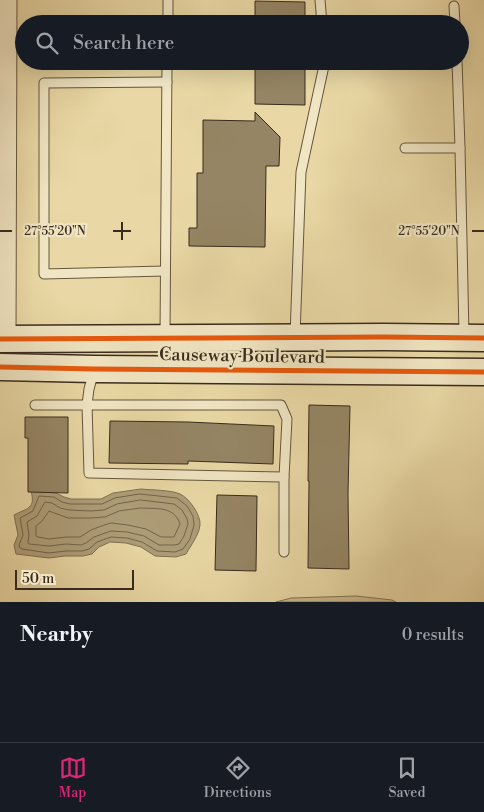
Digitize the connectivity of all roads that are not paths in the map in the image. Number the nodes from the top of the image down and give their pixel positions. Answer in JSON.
{"nodes":[{"id":1,"x":7,"y":0,"type":"edge"},
{"id":2,"x":168,"y":0,"type":"edge"},
{"id":3,"x":320,"y":0,"type":"edge"},
{"id":4,"x":454,"y":6,"type":"dead end"},
{"id":5,"x":168,"y":15,"type":"edge"},
{"id":6,"x":321,"y":15,"type":"edge"},
{"id":7,"x":454,"y":15,"type":"edge"},
{"id":8,"x":167,"y":70,"type":"edge"},
{"id":9,"x":323,"y":70,"type":"edge"},
{"id":10,"x":456,"y":70,"type":"edge"},
{"id":11,"x":167,"y":82,"type":"junction"},
{"id":12,"x":405,"y":148,"type":"dead end"},
{"id":13,"x":460,"y":148,"type":"junction"},
{"id":14,"x":166,"y":271,"type":"junction"},
{"id":15,"x":165,"y":338,"type":"junction"},
{"id":16,"x":295,"y":338,"type":"junction"},
{"id":17,"x":474,"y":338,"type":"edge"},
{"id":18,"x":2,"y":341,"type":"edge"},
{"id":19,"x":0,"y":367,"type":"edge"},
{"id":20,"x":94,"y":369,"type":"junction"},
{"id":21,"x":484,"y":372,"type":"edge"},
{"id":22,"x":36,"y":405,"type":"dead end"},
{"id":23,"x":87,"y":405,"type":"junction"},
{"id":24,"x":284,"y":476,"type":"junction"},
{"id":25,"x":284,"y":552,"type":"dead end"}],
"edges":[{"from":1,"to":18,"type":"street"},
{"from":2,"to":5,"type":"lane"},
{"from":3,"to":6,"type":"lane"},
{"from":4,"to":7,"type":"lane"},
{"from":8,"to":11,"type":"lane"},
{"from":9,"to":16,"type":"lane"},
{"from":10,"to":13,"type":"lane"},
{"from":11,"to":14,"type":"lane"},
{"from":11,"to":14,"type":"lane"},
{"from":12,"to":13,"type":"lane"},
{"from":13,"to":17,"type":"lane"},
{"from":14,"to":15,"type":"lane"},
{"from":15,"to":16,"type":"main road","name":"Causeway Boulevard"},
{"from":15,"to":18,"type":"main road","name":"Causeway Boulevard"},
{"from":16,"to":17,"type":"main road","name":"Causeway Boulevard"},
{"from":16,"to":20,"type":"main road"},
{"from":19,"to":20,"type":"main road","name":"Causeway Boulevard"},
{"from":20,"to":21,"type":"main road","name":"Causeway Boulevard"},
{"from":20,"to":23,"type":"lane"},
{"from":22,"to":23,"type":"lane"},
{"from":23,"to":24,"type":"lane"},
{"from":23,"to":24,"type":"lane"},
{"from":24,"to":25,"type":"lane"}]}
